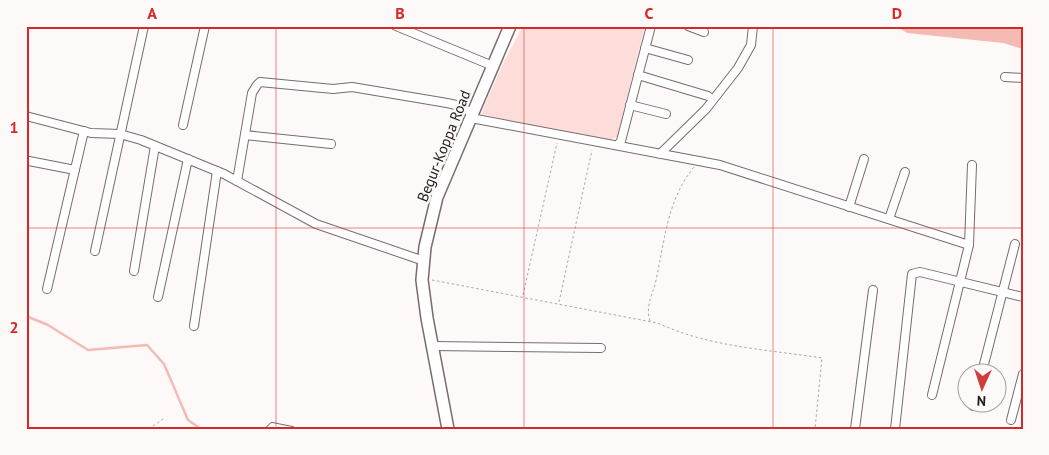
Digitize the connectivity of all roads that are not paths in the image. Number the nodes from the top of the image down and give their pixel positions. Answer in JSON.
{"nodes":[{"id":1,"x":144,"y":26,"type":"edge"},
{"id":2,"x":205,"y":26,"type":"edge"},
{"id":3,"x":396,"y":26,"type":"edge"},
{"id":4,"x":510,"y":26,"type":"edge"},
{"id":5,"x":651,"y":26,"type":"edge"},
{"id":6,"x":688,"y":26,"type":"edge"},
{"id":7,"x":753,"y":26,"type":"edge"},
{"id":8,"x":704,"y":32,"type":"dead end"},
{"id":9,"x":645,"y":48,"type":"junction"},
{"id":10,"x":688,"y":60,"type":"dead end"},
{"id":11,"x":493,"y":66,"type":"junction"},
{"id":12,"x":638,"y":75,"type":"junction"},
{"id":13,"x":1005,"y":76,"type":"dead end"},
{"id":14,"x":1023,"y":78,"type":"edge"},
{"id":15,"x":708,"y":96,"type":"dead end"},
{"id":16,"x":630,"y":105,"type":"junction"},
{"id":17,"x":666,"y":114,"type":"dead end"},
{"id":18,"x":26,"y":116,"type":"edge"},
{"id":19,"x":472,"y":116,"type":"junction"},
{"id":20,"x":183,"y":124,"type":"dead end"},
{"id":21,"x":84,"y":131,"type":"junction"},
{"id":22,"x":120,"y":134,"type":"junction"},
{"id":23,"x":245,"y":135,"type":"junction"},
{"id":24,"x":331,"y":144,"type":"dead end"},
{"id":25,"x":155,"y":146,"type":"junction"},
{"id":26,"x":618,"y":146,"type":"junction"},
{"id":27,"x":660,"y":154,"type":"junction"},
{"id":28,"x":188,"y":159,"type":"junction"},
{"id":29,"x":864,"y":159,"type":"dead end"},
{"id":30,"x":29,"y":161,"type":"dead end"},
{"id":31,"x":972,"y":165,"type":"dead end"},
{"id":32,"x":75,"y":170,"type":"junction"},
{"id":33,"x":217,"y":172,"type":"junction"},
{"id":34,"x":905,"y":172,"type":"dead end"},
{"id":35,"x":237,"y":181,"type":"junction"},
{"id":36,"x":849,"y":207,"type":"junction"},
{"id":37,"x":889,"y":220,"type":"junction"},
{"id":38,"x":1014,"y":244,"type":"dead end"},
{"id":39,"x":969,"y":245,"type":"junction"},
{"id":40,"x":95,"y":251,"type":"dead end"},
{"id":41,"x":424,"y":261,"type":"junction"},
{"id":42,"x":134,"y":271,"type":"dead end"},
{"id":43,"x":960,"y":282,"type":"junction"},
{"id":44,"x":47,"y":289,"type":"dead end"},
{"id":45,"x":873,"y":290,"type":"dead end"},
{"id":46,"x":1002,"y":292,"type":"junction"},
{"id":47,"x":1023,"y":297,"type":"edge"},
{"id":48,"x":158,"y":298,"type":"dead end"},
{"id":49,"x":194,"y":326,"type":"dead end"},
{"id":50,"x":432,"y":346,"type":"junction"},
{"id":51,"x":601,"y":348,"type":"dead end"},
{"id":52,"x":984,"y":362,"type":"edge"},
{"id":53,"x":1023,"y":374,"type":"edge"},
{"id":54,"x":932,"y":395,"type":"dead end"},
{"id":55,"x":1011,"y":420,"type":"dead end"},
{"id":56,"x":268,"y":429,"type":"edge"},
{"id":57,"x":292,"y":429,"type":"edge"},
{"id":58,"x":448,"y":429,"type":"edge"},
{"id":59,"x":855,"y":429,"type":"edge"},
{"id":60,"x":894,"y":429,"type":"edge"}],
"edges":[{"from":1,"to":22,"type":"street"},
{"from":2,"to":20,"type":"street"},
{"from":3,"to":11,"type":"street"},
{"from":4,"to":11,"type":"main road","name":"Begur-Koppa Road"},
{"from":5,"to":9,"type":"street"},
{"from":6,"to":8,"type":"street"},
{"from":7,"to":27,"type":"street"},
{"from":9,"to":10,"type":"street"},
{"from":9,"to":12,"type":"street"},
{"from":11,"to":19,"type":"main road","name":"Begur-Koppa Road"},
{"from":12,"to":15,"type":"street"},
{"from":12,"to":16,"type":"street"},
{"from":13,"to":14,"type":"street"},
{"from":16,"to":17,"type":"street"},
{"from":16,"to":26,"type":"street"},
{"from":18,"to":21,"type":"street"},
{"from":19,"to":23,"type":"street"},
{"from":19,"to":26,"type":"street"},
{"from":19,"to":41,"type":"main road","name":"Begur-Koppa Road"},
{"from":21,"to":22,"type":"street"},
{"from":21,"to":32,"type":"street"},
{"from":22,"to":25,"type":"street"},
{"from":22,"to":40,"type":"street"},
{"from":23,"to":24,"type":"street"},
{"from":23,"to":35,"type":"street"},
{"from":25,"to":28,"type":"street"},
{"from":25,"to":42,"type":"street"},
{"from":26,"to":27,"type":"street"},
{"from":27,"to":36,"type":"street"},
{"from":28,"to":33,"type":"street"},
{"from":28,"to":48,"type":"street"},
{"from":29,"to":36,"type":"street"},
{"from":30,"to":32,"type":"street"},
{"from":31,"to":39,"type":"street"},
{"from":32,"to":44,"type":"street"},
{"from":33,"to":35,"type":"street"},
{"from":33,"to":49,"type":"street"},
{"from":34,"to":37,"type":"street"},
{"from":35,"to":41,"type":"street"},
{"from":36,"to":37,"type":"street"},
{"from":37,"to":39,"type":"street"},
{"from":38,"to":46,"type":"street"},
{"from":39,"to":43,"type":"street"},
{"from":41,"to":50,"type":"main road","name":"Begur-Koppa Road"},
{"from":43,"to":46,"type":"street"},
{"from":43,"to":54,"type":"street"},
{"from":43,"to":60,"type":"street"},
{"from":45,"to":59,"type":"street"},
{"from":46,"to":47,"type":"street"},
{"from":46,"to":52,"type":"street"},
{"from":50,"to":51,"type":"street"},
{"from":50,"to":58,"type":"main road","name":"Begur-Koppa Road"},
{"from":53,"to":55,"type":"street"},
{"from":56,"to":57,"type":"lane"}]}
